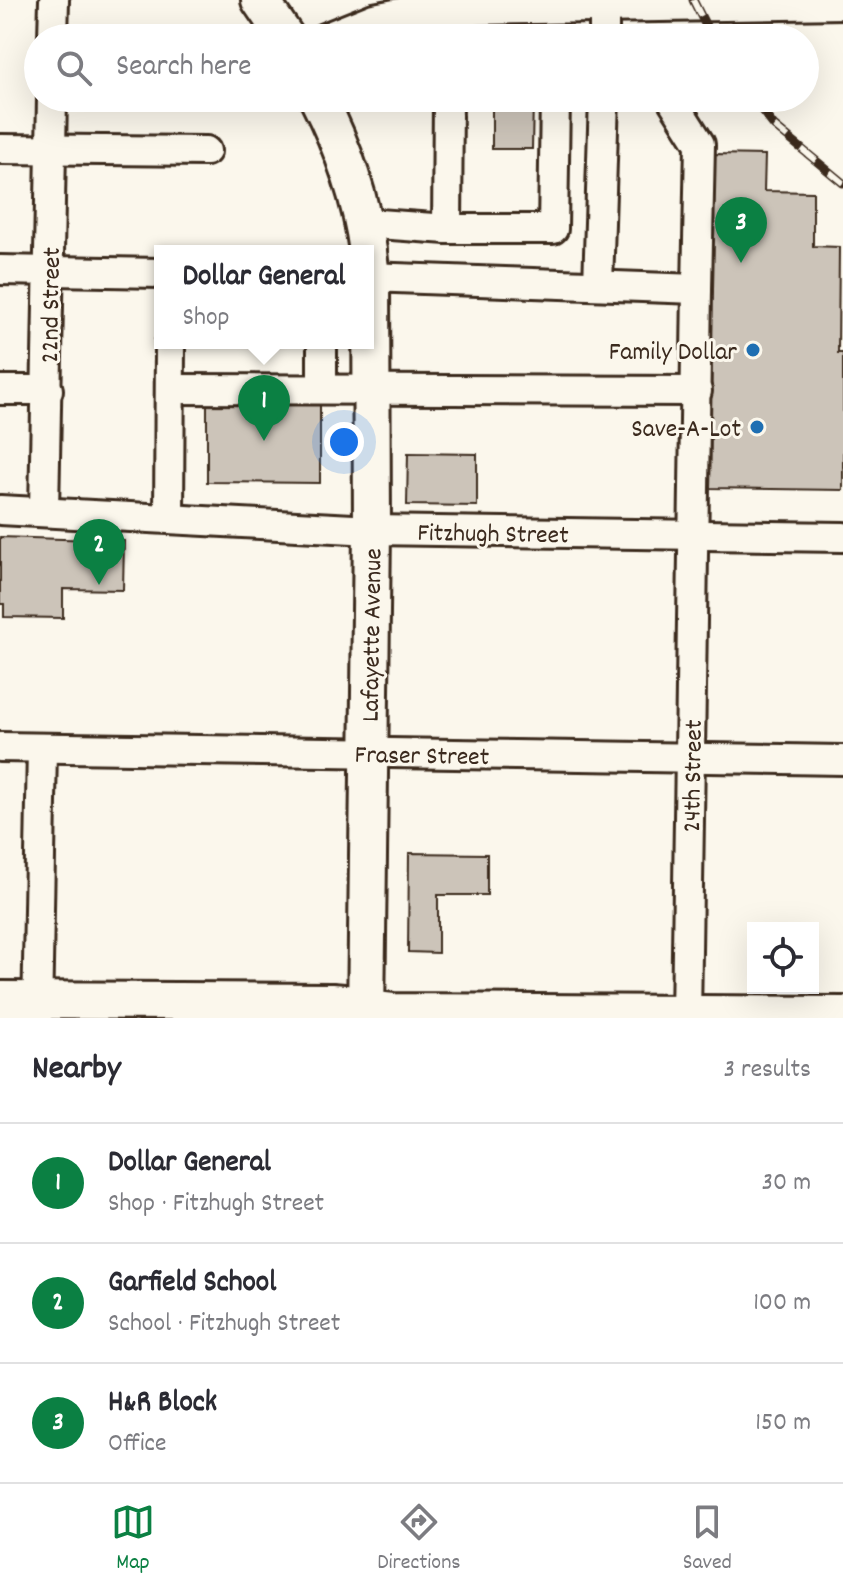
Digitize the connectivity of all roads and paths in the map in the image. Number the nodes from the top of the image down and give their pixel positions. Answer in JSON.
{"nodes":[{"id":1,"x":54,"y":0,"type":"edge"},
{"id":2,"x":260,"y":0,"type":"edge"},
{"id":3,"x":704,"y":4,"type":"edge"},
{"id":4,"x":843,"y":4,"type":"edge"},
{"id":5,"x":461,"y":6,"type":"edge"},
{"id":6,"x":604,"y":10,"type":"junction"},
{"id":7,"x":53,"y":24,"type":"edge"},
{"id":8,"x":276,"y":24,"type":"edge"},
{"id":9,"x":363,"y":24,"type":"edge"},
{"id":10,"x":604,"y":24,"type":"edge"},
{"id":11,"x":52,"y":112,"type":"edge"},
{"id":12,"x":324,"y":112,"type":"edge"},
{"id":13,"x":448,"y":112,"type":"edge"},
{"id":14,"x":555,"y":112,"type":"edge"},
{"id":15,"x":604,"y":112,"type":"edge"},
{"id":16,"x":680,"y":112,"type":"edge"},
{"id":17,"x":0,"y":149,"type":"edge"},
{"id":18,"x":52,"y":150,"type":"junction"},
{"id":19,"x":206,"y":151,"type":"dead end"},
{"id":20,"x":447,"y":229,"type":"junction"},
{"id":21,"x":365,"y":245,"type":"edge"},
{"id":22,"x":374,"y":254,"type":"edge"},
{"id":23,"x":374,"y":257,"type":"edge"},
{"id":24,"x":0,"y":270,"type":"edge"},
{"id":25,"x":49,"y":271,"type":"junction"},
{"id":26,"x":154,"y":273,"type":"edge"},
{"id":27,"x":598,"y":285,"type":"junction"},
{"id":28,"x":697,"y":289,"type":"junction"},
{"id":29,"x":170,"y":349,"type":"edge"},
{"id":30,"x":322,"y":349,"type":"edge"},
{"id":31,"x":371,"y":349,"type":"edge"},
{"id":32,"x":170,"y":389,"type":"junction"},
{"id":33,"x":322,"y":389,"type":"junction"},
{"id":34,"x":372,"y":389,"type":"junction"},
{"id":35,"x":0,"y":390,"type":"edge"},
{"id":36,"x":48,"y":390,"type":"junction"},
{"id":37,"x":697,"y":391,"type":"junction"},
{"id":38,"x":0,"y":510,"type":"edge"},
{"id":39,"x":44,"y":511,"type":"junction"},
{"id":40,"x":169,"y":518,"type":"junction"},
{"id":41,"x":372,"y":530,"type":"junction"},
{"id":42,"x":694,"y":535,"type":"junction"},
{"id":43,"x":843,"y":537,"type":"edge"},
{"id":44,"x":0,"y":747,"type":"edge"},
{"id":45,"x":42,"y":748,"type":"junction"},
{"id":46,"x":369,"y":753,"type":"junction"},
{"id":47,"x":692,"y":759,"type":"junction"},
{"id":48,"x":843,"y":760,"type":"edge"},
{"id":49,"x":0,"y":1000,"type":"edge"},
{"id":50,"x":37,"y":1009,"type":"edge"},
{"id":51,"x":367,"y":1011,"type":"edge"},
{"id":52,"x":843,"y":1011,"type":"edge"},
{"id":53,"x":686,"y":1015,"type":"edge"}],
"edges":[{"from":1,"to":7,"type":"street"},
{"from":2,"to":8,"type":"main road"},
{"from":3,"to":4,"type":"street"},
{"from":3,"to":6,"type":"street"},
{"from":5,"to":6,"type":"street"},
{"from":5,"to":9,"type":"street"},
{"from":6,"to":10,"type":"street"},
{"from":11,"to":18,"type":"street","name":"22nd Street"},
{"from":12,"to":21,"type":"main road","name":"Lafayette Avenue"},
{"from":13,"to":20,"type":"street"},
{"from":14,"to":20,"type":"street"},
{"from":15,"to":27,"type":"street"},
{"from":16,"to":28,"type":"street","name":"24th Street"},
{"from":17,"to":18,"type":"street"},
{"from":18,"to":19,"type":"street"},
{"from":18,"to":25,"type":"street","name":"22nd Street"},
{"from":20,"to":22,"type":"street"},
{"from":23,"to":27,"type":"street"},
{"from":24,"to":25,"type":"street"},
{"from":25,"to":26,"type":"street"},
{"from":25,"to":36,"type":"street","name":"22nd Street"},
{"from":27,"to":28,"type":"street"},
{"from":28,"to":37,"type":"street","name":"24th Street"},
{"from":29,"to":32,"type":"street"},
{"from":30,"to":33,"type":"street"},
{"from":31,"to":34,"type":"main road","name":"Lafayette Avenue"},
{"from":32,"to":33,"type":"street"},
{"from":32,"to":40,"type":"street"},
{"from":33,"to":34,"type":"street"},
{"from":34,"to":37,"type":"street"},
{"from":34,"to":41,"type":"main road","name":"Lafayette Avenue"},
{"from":35,"to":36,"type":"street"},
{"from":36,"to":39,"type":"street","name":"22nd Street"},
{"from":37,"to":42,"type":"street","name":"24th Street"},
{"from":38,"to":39,"type":"street","name":"Fitzhugh Street"},
{"from":39,"to":40,"type":"street","name":"Fitzhugh Street"},
{"from":40,"to":41,"type":"street","name":"Fitzhugh Street"},
{"from":41,"to":42,"type":"street","name":"Fitzhugh Street"},
{"from":41,"to":46,"type":"main road","name":"Lafayette Avenue"},
{"from":42,"to":43,"type":"street","name":"Fitzhugh Street"},
{"from":42,"to":47,"type":"street","name":"24th Street"},
{"from":44,"to":45,"type":"street","name":"Fraser Street"},
{"from":45,"to":46,"type":"street","name":"Fraser Street"},
{"from":45,"to":50,"type":"street"},
{"from":46,"to":47,"type":"street","name":"Fraser Street"},
{"from":46,"to":51,"type":"main road","name":"Lafayette Avenue"},
{"from":47,"to":48,"type":"street","name":"Fraser Street"},
{"from":47,"to":53,"type":"street","name":"24th Street"},
{"from":49,"to":50,"type":"main road"},
{"from":50,"to":51,"type":"main road"},
{"from":51,"to":53,"type":"street"},
{"from":52,"to":53,"type":"street"}]}
